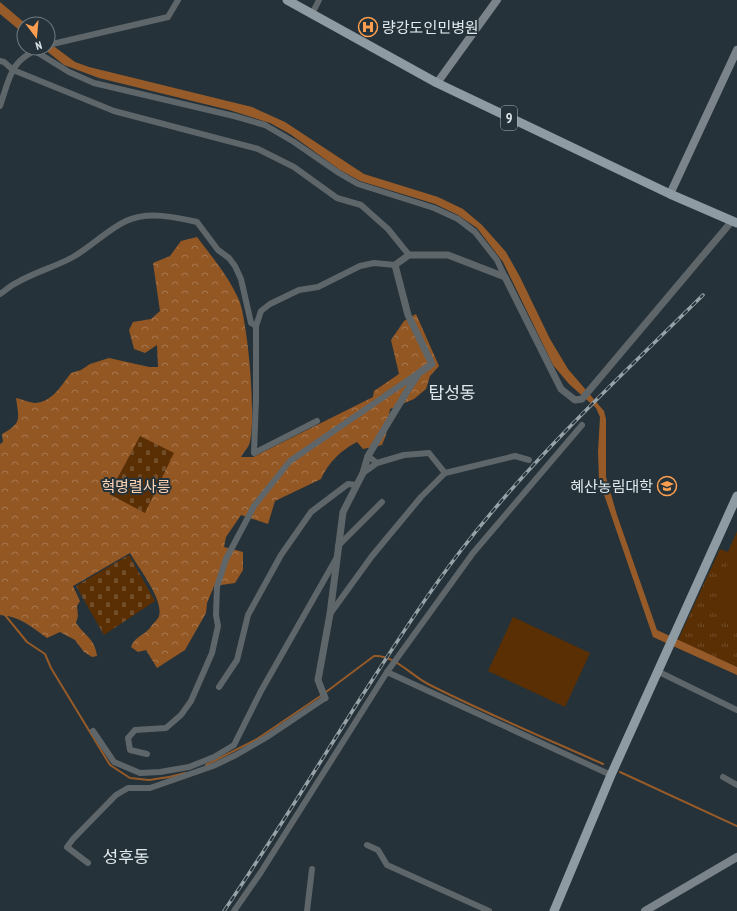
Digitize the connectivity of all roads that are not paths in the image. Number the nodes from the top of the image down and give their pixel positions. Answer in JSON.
{"nodes":[{"id":1,"x":178,"y":0,"type":"edge"},
{"id":2,"x":287,"y":0,"type":"edge"},
{"id":3,"x":319,"y":0,"type":"edge"},
{"id":4,"x":497,"y":0,"type":"edge"},
{"id":5,"x":312,"y":14,"type":"junction"},
{"id":6,"x":56,"y":42,"type":"edge"},
{"id":7,"x":737,"y":50,"type":"edge"},
{"id":8,"x":24,"y":56,"type":"edge"},
{"id":9,"x":47,"y":56,"type":"edge"},
{"id":10,"x":0,"y":61,"type":"edge"},
{"id":11,"x":13,"y":70,"type":"junction"},
{"id":12,"x":437,"y":83,"type":"junction"},
{"id":13,"x":0,"y":106,"type":"edge"},
{"id":14,"x":670,"y":194,"type":"junction"},
{"id":15,"x":735,"y":219,"type":"edge"},
{"id":16,"x":409,"y":256,"type":"junction"},
{"id":17,"x":395,"y":265,"type":"junction"},
{"id":18,"x":505,"y":277,"type":"junction"},
{"id":19,"x":0,"y":294,"type":"edge"},
{"id":20,"x":256,"y":326,"type":"junction"},
{"id":21,"x":419,"y":373,"type":"junction"},
{"id":22,"x":317,"y":421,"type":"dead end"},
{"id":23,"x":582,"y":426,"type":"dead end"},
{"id":24,"x":368,"y":456,"type":"junction"},
{"id":25,"x":528,"y":460,"type":"dead end"},
{"id":26,"x":377,"y":463,"type":"junction"},
{"id":27,"x":445,"y":472,"type":"junction"},
{"id":28,"x":363,"y":473,"type":"junction"},
{"id":29,"x":356,"y":485,"type":"junction"},
{"id":30,"x":737,"y":496,"type":"edge"},
{"id":31,"x":382,"y":502,"type":"dead end"},
{"id":32,"x":338,"y":546,"type":"junction"},
{"id":33,"x":337,"y":557,"type":"junction"},
{"id":34,"x":330,"y":614,"type":"junction"},
{"id":35,"x":387,"y":672,"type":"junction"},
{"id":36,"x":659,"y":672,"type":"junction"},
{"id":37,"x":220,"y":687,"type":"dead end"},
{"id":38,"x":323,"y":695,"type":"joint"},
{"id":39,"x":737,"y":710,"type":"edge"},
{"id":40,"x":93,"y":731,"type":"dead end"},
{"id":41,"x":147,"y":754,"type":"dead end"},
{"id":42,"x":611,"y":775,"type":"junction"},
{"id":43,"x":723,"y":777,"type":"dead end"},
{"id":44,"x":737,"y":785,"type":"edge"},
{"id":45,"x":367,"y":845,"type":"dead end"},
{"id":46,"x":737,"y":857,"type":"edge"},
{"id":47,"x":88,"y":862,"type":"dead end"},
{"id":48,"x":312,"y":869,"type":"dead end"},
{"id":49,"x":234,"y":911,"type":"edge"},
{"id":50,"x":307,"y":911,"type":"edge"},
{"id":51,"x":490,"y":911,"type":"edge"},
{"id":52,"x":554,"y":911,"type":"edge"},
{"id":53,"x":645,"y":911,"type":"edge"}],
"edges":[{"from":1,"to":6,"type":"street"},
{"from":2,"to":5,"type":"main road","number":"9"},
{"from":3,"to":5,"type":"street"},
{"from":4,"to":12,"type":"main road"},
{"from":5,"to":12,"type":"main road","number":"9"},
{"from":7,"to":14,"type":"main road"},
{"from":8,"to":11,"type":"street"},
{"from":9,"to":18,"type":"street"},
{"from":10,"to":11,"type":"street"},
{"from":11,"to":13,"type":"street"},
{"from":11,"to":16,"type":"street"},
{"from":12,"to":14,"type":"main road","number":"9"},
{"from":14,"to":15,"type":"main road","number":"9"},
{"from":15,"to":18,"type":"street"},
{"from":16,"to":17,"type":"street"},
{"from":16,"to":18,"type":"street"},
{"from":17,"to":20,"type":"street"},
{"from":17,"to":21,"type":"street"},
{"from":19,"to":20,"type":"street"},
{"from":20,"to":22,"type":"street"},
{"from":21,"to":24,"type":"street"},
{"from":21,"to":41,"type":"street"},
{"from":23,"to":35,"type":"street"},
{"from":24,"to":26,"type":"street"},
{"from":24,"to":28,"type":"street"},
{"from":25,"to":27,"type":"street"},
{"from":26,"to":27,"type":"street"},
{"from":26,"to":28,"type":"street"},
{"from":27,"to":34,"type":"street"},
{"from":28,"to":29,"type":"street"},
{"from":29,"to":32,"type":"street"},
{"from":29,"to":37,"type":"street"},
{"from":30,"to":36,"type":"main road"},
{"from":31,"to":32,"type":"street"},
{"from":32,"to":33,"type":"street"},
{"from":33,"to":34,"type":"street"},
{"from":33,"to":40,"type":"street"},
{"from":34,"to":38,"type":"street"},
{"from":35,"to":42,"type":"street"},
{"from":35,"to":49,"type":"street"},
{"from":36,"to":39,"type":"street"},
{"from":36,"to":42,"type":"main road"},
{"from":38,"to":47,"type":"street"},
{"from":42,"to":52,"type":"main road"},
{"from":43,"to":44,"type":"street"},
{"from":45,"to":51,"type":"street"},
{"from":46,"to":53,"type":"main road"},
{"from":48,"to":50,"type":"street"}]}
